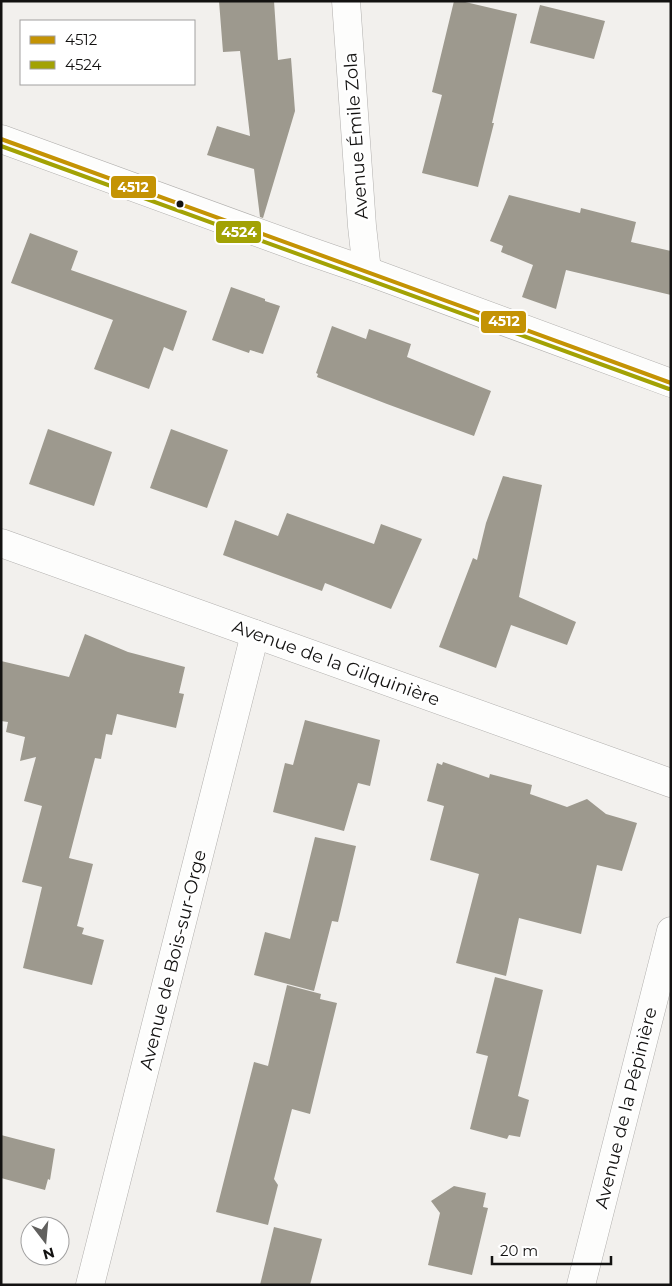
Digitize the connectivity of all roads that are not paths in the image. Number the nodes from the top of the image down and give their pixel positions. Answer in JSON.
{"nodes":[{"id":1,"x":346,"y":1,"type":"edge"},
{"id":2,"x":1,"y":139,"type":"edge"},
{"id":3,"x":368,"y":271,"type":"junction"},
{"id":4,"x":671,"y":383,"type":"edge"},
{"id":5,"x":1,"y":544,"type":"edge"},
{"id":6,"x":255,"y":634,"type":"junction"},
{"id":7,"x":671,"y":783,"type":"edge"},
{"id":8,"x":671,"y":931,"type":"edge"},
{"id":9,"x":90,"y":1285,"type":"edge"},
{"id":10,"x":581,"y":1285,"type":"edge"}],
"edges":[{"from":1,"to":3,"type":"street","name":"Avenue Émile Zola"},
{"from":2,"to":3,"type":"street"},
{"from":3,"to":4,"type":"street"},
{"from":5,"to":6,"type":"street","name":"Avenue de la Gilquinière"},
{"from":6,"to":7,"type":"street","name":"Avenue de la Gilquinière"},
{"from":6,"to":9,"type":"street","name":"Avenue de Bois-sur-Orge"},
{"from":8,"to":10,"type":"street","name":"Avenue de la Pépinière"}]}
